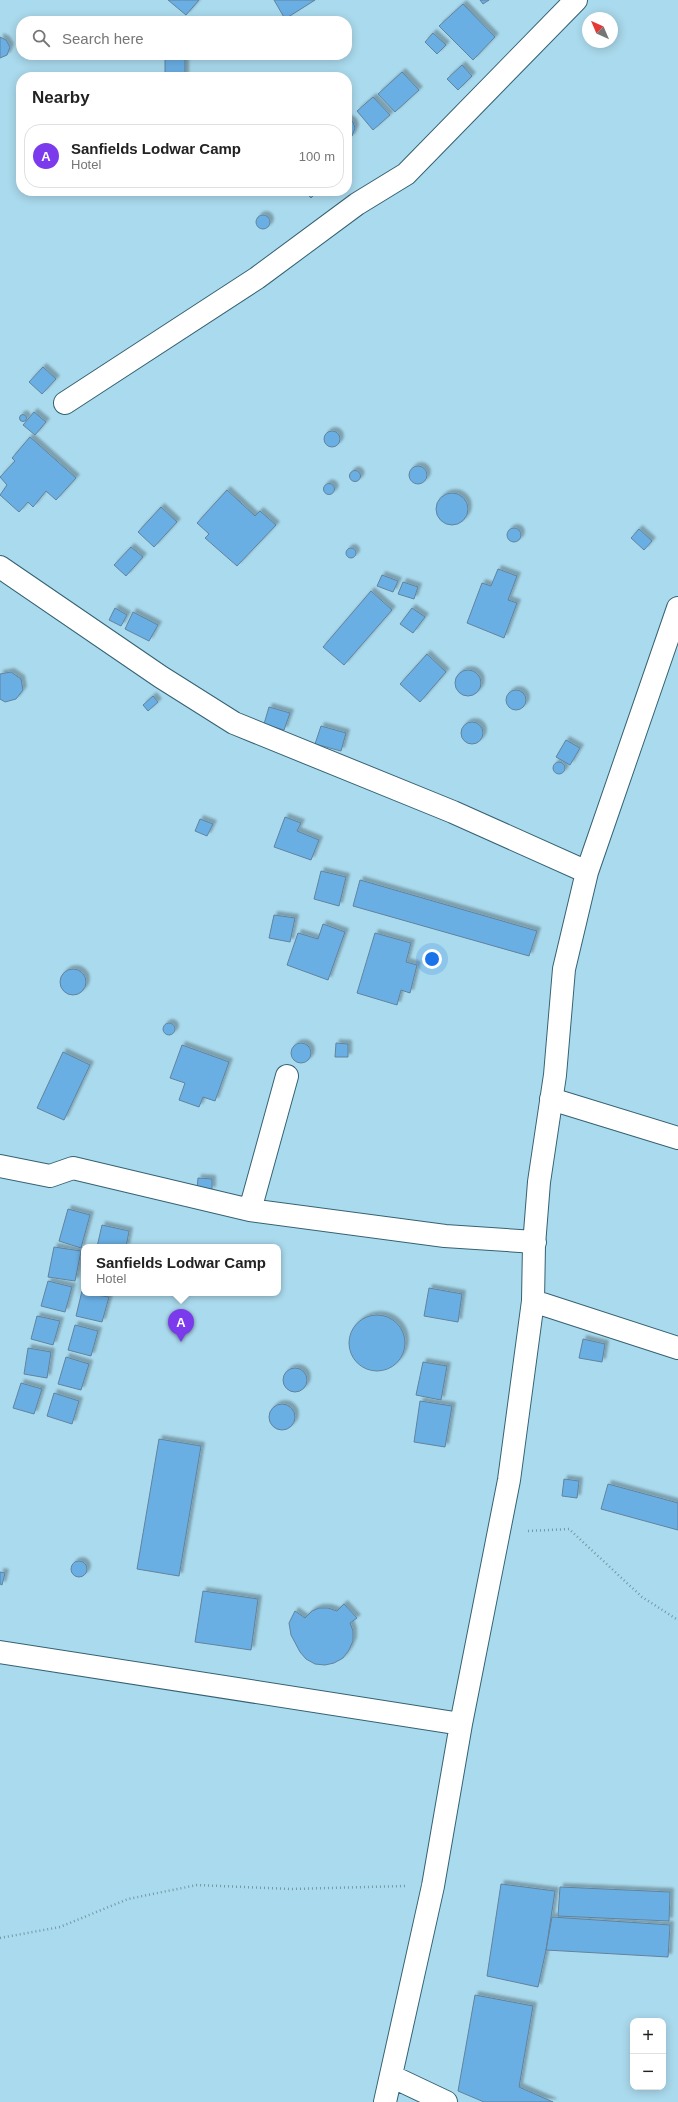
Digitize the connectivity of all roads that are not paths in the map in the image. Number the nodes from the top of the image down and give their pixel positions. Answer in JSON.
{"nodes":[{"id":1,"x":576,"y":0,"type":"edge"},
{"id":2,"x":65,"y":403,"type":"dead end"},
{"id":3,"x":0,"y":566,"type":"edge"},
{"id":4,"x":678,"y":608,"type":"edge"},
{"id":5,"x":587,"y":872,"type":"junction"},
{"id":6,"x":287,"y":1076,"type":"dead end"},
{"id":7,"x":551,"y":1099,"type":"junction"},
{"id":8,"x":678,"y":1138,"type":"edge"},
{"id":9,"x":0,"y":1166,"type":"edge"},
{"id":10,"x":250,"y":1210,"type":"junction"},
{"id":11,"x":534,"y":1242,"type":"junction"},
{"id":12,"x":533,"y":1301,"type":"junction"},
{"id":13,"x":678,"y":1348,"type":"edge"},
{"id":14,"x":0,"y":1652,"type":"edge"},
{"id":15,"x":461,"y":1724,"type":"junction"},
{"id":16,"x":391,"y":2076,"type":"junction"},
{"id":17,"x":385,"y":2102,"type":"edge"},
{"id":18,"x":446,"y":2102,"type":"edge"}],
"edges":[{"from":1,"to":2,"type":"street"},
{"from":3,"to":5,"type":"street"},
{"from":4,"to":5,"type":"street"},
{"from":5,"to":7,"type":"street"},
{"from":6,"to":10,"type":"street"},
{"from":7,"to":8,"type":"street"},
{"from":7,"to":11,"type":"street"},
{"from":9,"to":10,"type":"street"},
{"from":10,"to":11,"type":"street"},
{"from":11,"to":12,"type":"street"},
{"from":12,"to":13,"type":"street"},
{"from":12,"to":15,"type":"street"},
{"from":14,"to":15,"type":"street"},
{"from":15,"to":16,"type":"street"},
{"from":16,"to":17,"type":"street"},
{"from":16,"to":18,"type":"street"}]}
